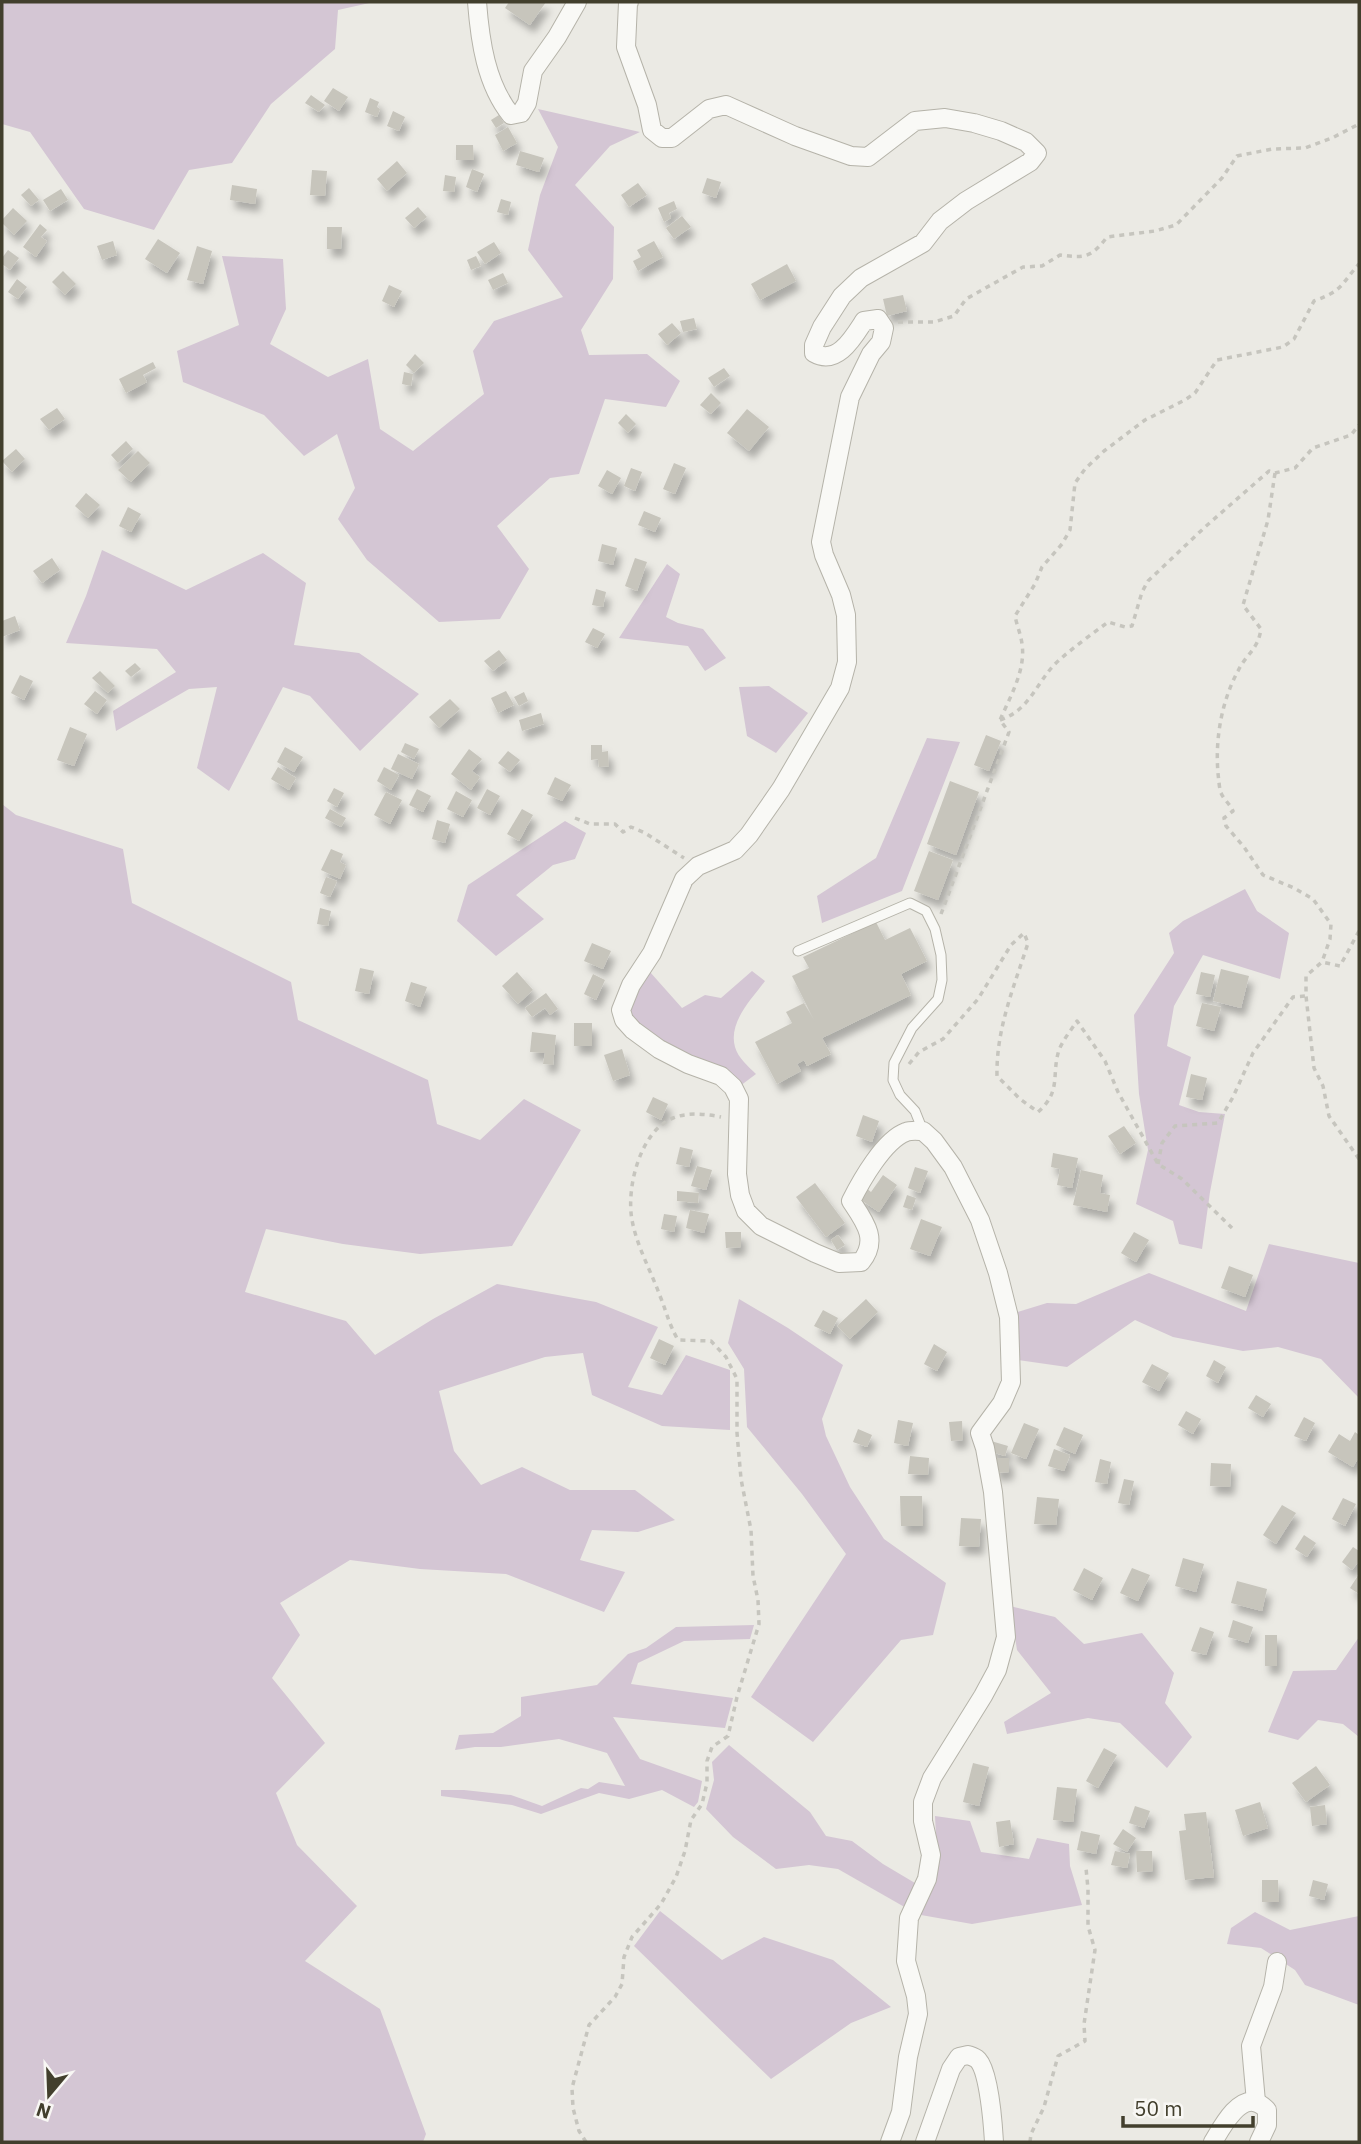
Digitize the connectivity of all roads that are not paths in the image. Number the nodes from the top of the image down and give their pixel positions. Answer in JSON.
{"nodes":[{"id":1,"x":477,"y":2,"type":"edge"},
{"id":2,"x":577,"y":2,"type":"edge"},
{"id":3,"x":629,"y":2,"type":"edge"},
{"id":4,"x":798,"y":951,"type":"dead end"},
{"id":5,"x":923,"y":1131,"type":"junction"},
{"id":6,"x":1277,"y":1962,"type":"dead end"},
{"id":7,"x":1256,"y":2102,"type":"junction"},
{"id":8,"x":890,"y":2142,"type":"edge"},
{"id":9,"x":925,"y":2142,"type":"edge"},
{"id":10,"x":994,"y":2142,"type":"edge"},
{"id":11,"x":1213,"y":2142,"type":"edge"},
{"id":12,"x":1259,"y":2142,"type":"edge"}],
"edges":[{"from":1,"to":2,"type":"street"},
{"from":3,"to":5,"type":"street"},
{"from":4,"to":5,"type":"lane"},
{"from":5,"to":8,"type":"street"},
{"from":6,"to":7,"type":"street"},
{"from":7,"to":11,"type":"street"},
{"from":7,"to":12,"type":"street"},
{"from":9,"to":10,"type":"street"}]}
